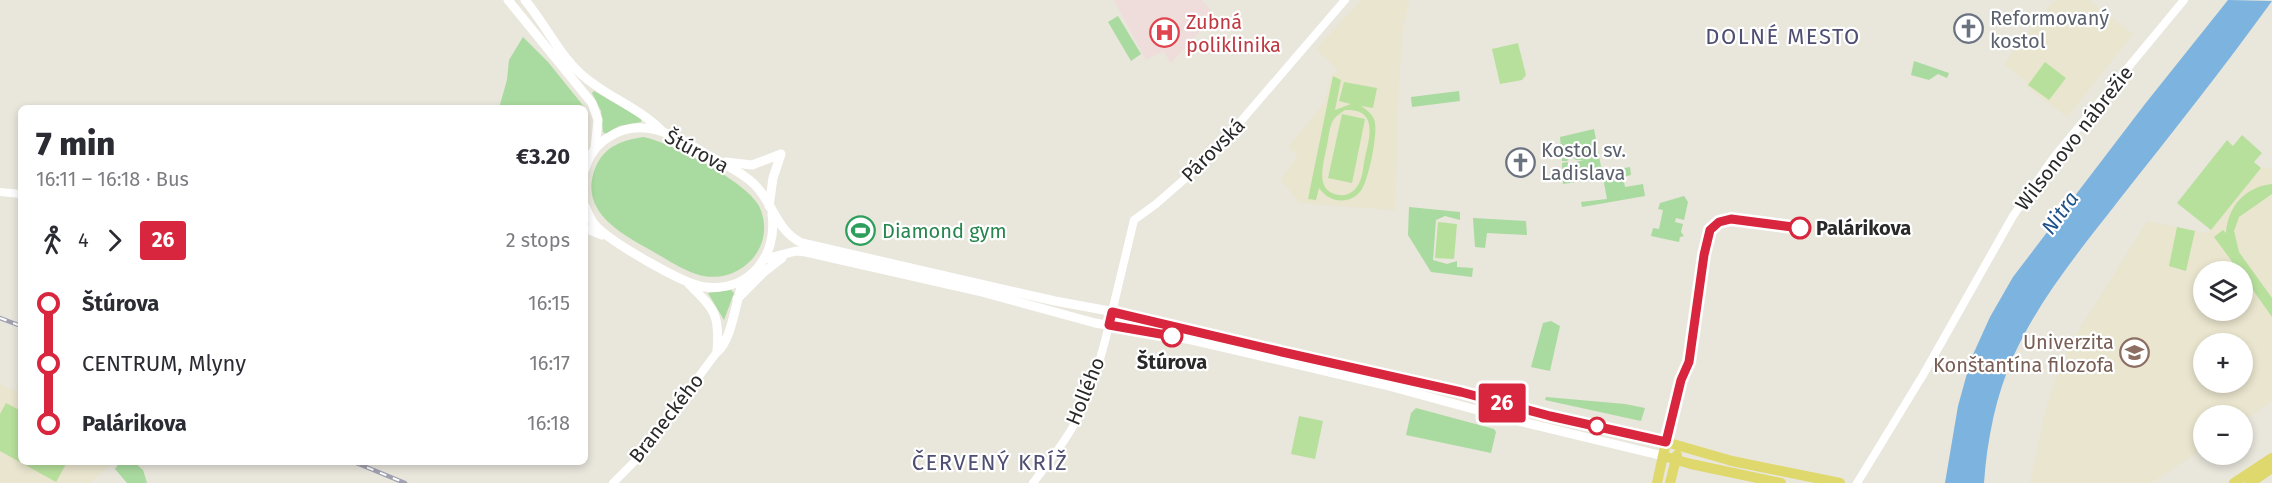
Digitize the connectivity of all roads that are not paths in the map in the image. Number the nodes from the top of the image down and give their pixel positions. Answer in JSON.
{"nodes":[{"id":1,"x":508,"y":0,"type":"edge"},
{"id":2,"x":525,"y":0,"type":"edge"},
{"id":3,"x":1345,"y":0,"type":"edge"},
{"id":4,"x":2184,"y":0,"type":"edge"},
{"id":5,"x":663,"y":131,"type":"junction"},
{"id":6,"x":595,"y":149,"type":"junction"},
{"id":7,"x":588,"y":161,"type":"edge"},
{"id":8,"x":719,"y":162,"type":"junction"},
{"id":9,"x":0,"y":192,"type":"edge"},
{"id":10,"x":18,"y":194,"type":"edge"},
{"id":11,"x":771,"y":209,"type":"junction"},
{"id":12,"x":588,"y":212,"type":"edge"},
{"id":13,"x":588,"y":229,"type":"edge"},
{"id":14,"x":608,"y":237,"type":"junction"},
{"id":15,"x":786,"y":254,"type":"junction"},
{"id":16,"x":765,"y":259,"type":"junction"},
{"id":17,"x":743,"y":280,"type":"junction"},
{"id":18,"x":687,"y":282,"type":"junction"},
{"id":19,"x":736,"y":300,"type":"junction"},
{"id":20,"x":1112,"y":312,"type":"junction"},
{"id":21,"x":1109,"y":325,"type":"junction"},
{"id":22,"x":717,"y":352,"type":"junction"},
{"id":23,"x":1884,"y":439,"type":"junction"},
{"id":24,"x":1666,"y":442,"type":"junction"},
{"id":25,"x":1679,"y":446,"type":"junction"},
{"id":26,"x":1663,"y":456,"type":"junction"},
{"id":27,"x":2272,"y":458,"type":"edge"},
{"id":28,"x":1676,"y":460,"type":"junction"},
{"id":29,"x":2272,"y":468,"type":"edge"},
{"id":30,"x":613,"y":483,"type":"edge"},
{"id":31,"x":1033,"y":483,"type":"edge"},
{"id":32,"x":1657,"y":483,"type":"edge"},
{"id":33,"x":1670,"y":483,"type":"edge"},
{"id":34,"x":1781,"y":483,"type":"edge"},
{"id":35,"x":1839,"y":483,"type":"edge"},
{"id":36,"x":1857,"y":483,"type":"edge"},
{"id":37,"x":1863,"y":483,"type":"edge"},
{"id":38,"x":2234,"y":483,"type":"edge"},
{"id":39,"x":2250,"y":483,"type":"edge"}],
"edges":[{"from":1,"to":6,"type":"main road"},
{"from":2,"to":5,"type":"main road"},
{"from":3,"to":20,"type":"street","name":"Párovská"},
{"from":4,"to":23,"type":"street","name":"Wilsonovo nábrežie"},
{"from":5,"to":6,"type":"main road","name":"Štúrova"},
{"from":5,"to":8,"type":"main road","name":"Štúrova"},
{"from":6,"to":7,"type":"main road","name":"Štúrova"},
{"from":8,"to":11,"type":"main road","name":"Štúrova"},
{"from":8,"to":11,"type":"main road"},
{"from":9,"to":10,"type":"street"},
{"from":11,"to":16,"type":"main road"},
{"from":11,"to":20,"type":"main road","name":"Štúrova"},
{"from":12,"to":14,"type":"main road"},
{"from":13,"to":14,"type":"main road"},
{"from":14,"to":18,"type":"main road"},
{"from":15,"to":16,"type":"main road"},
{"from":15,"to":19,"type":"main road"},
{"from":15,"to":21,"type":"main road"},
{"from":16,"to":17,"type":"main road"},
{"from":17,"to":18,"type":"main road"},
{"from":17,"to":19,"type":"main road"},
{"from":18,"to":22,"type":"main road"},
{"from":19,"to":22,"type":"main road"},
{"from":20,"to":21,"type":"main road"},
{"from":20,"to":24,"type":"main road","name":"Štúrova"},
{"from":21,"to":26,"type":"main road"},
{"from":21,"to":31,"type":"street","name":"Hollého"},
{"from":22,"to":30,"type":"street","name":"Braneckého"},
{"from":23,"to":36,"type":"street","name":"Wilsonovo nábrežie"},
{"from":23,"to":37,"type":"street","name":"Wilsonovo nábrežie"},
{"from":24,"to":25,"type":"main road","name":"Štúrova"},
{"from":24,"to":26,"type":"main road"},
{"from":25,"to":28,"type":"main road"},
{"from":25,"to":35,"type":"main road","name":"Štúrova"},
{"from":26,"to":28,"type":"main road"},
{"from":26,"to":32,"type":"main road"},
{"from":27,"to":38,"type":"main road"},
{"from":28,"to":33,"type":"main road"},
{"from":28,"to":34,"type":"main road"},
{"from":29,"to":39,"type":"main road"}]}
